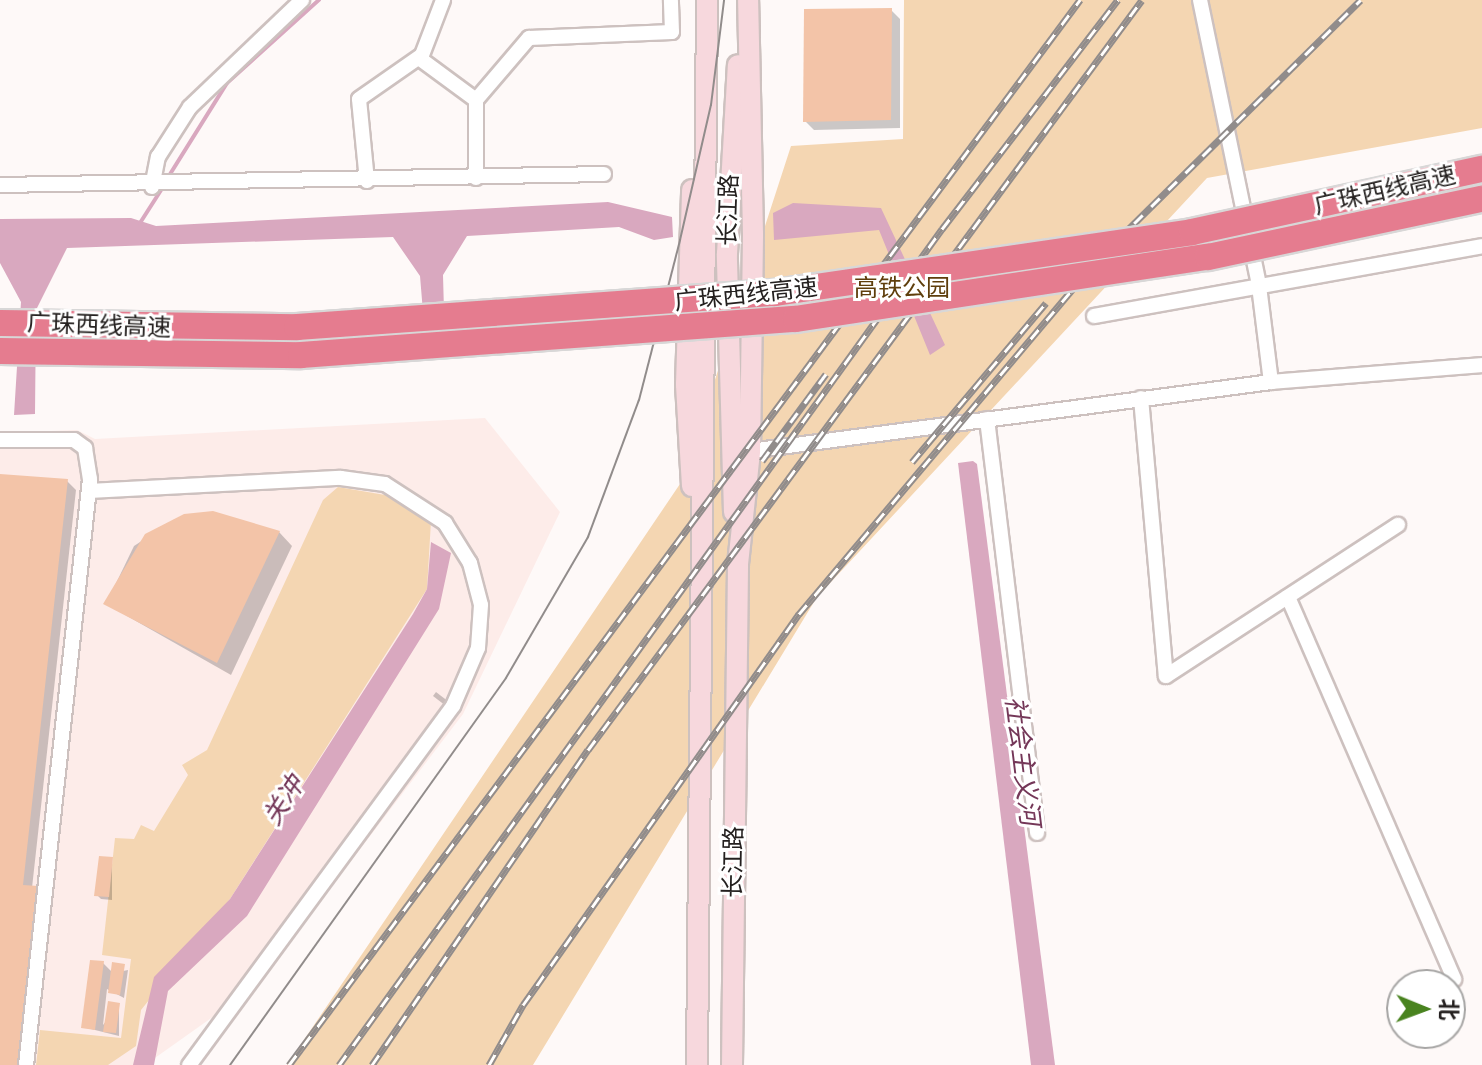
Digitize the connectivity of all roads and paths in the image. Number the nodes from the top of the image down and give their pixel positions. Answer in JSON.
{"nodes":[{"id":1,"x":302,"y":0,"type":"edge"},
{"id":2,"x":443,"y":0,"type":"edge"},
{"id":3,"x":671,"y":0,"type":"edge"},
{"id":4,"x":707,"y":0,"type":"edge"},
{"id":5,"x":746,"y":0,"type":"edge"},
{"id":6,"x":1200,"y":0,"type":"edge"},
{"id":7,"x":419,"y":58,"type":"junction"},
{"id":8,"x":476,"y":100,"type":"junction"},
{"id":9,"x":1482,"y":169,"type":"edge"},
{"id":10,"x":604,"y":174,"type":"dead end"},
{"id":11,"x":476,"y":178,"type":"junction"},
{"id":12,"x":367,"y":181,"type":"junction"},
{"id":13,"x":0,"y":185,"type":"edge"},
{"id":14,"x":152,"y":187,"type":"junction"},
{"id":15,"x":1482,"y":199,"type":"edge"},
{"id":16,"x":1482,"y":246,"type":"edge"},
{"id":17,"x":1259,"y":286,"type":"junction"},
{"id":18,"x":1094,"y":316,"type":"dead end"},
{"id":19,"x":0,"y":323,"type":"edge"},
{"id":20,"x":0,"y":351,"type":"edge"},
{"id":21,"x":1482,"y":365,"type":"edge"},
{"id":22,"x":1271,"y":382,"type":"junction"},
{"id":23,"x":1141,"y":398,"type":"junction"},
{"id":24,"x":987,"y":419,"type":"junction"},
{"id":25,"x":0,"y":440,"type":"edge"},
{"id":26,"x":750,"y":451,"type":"junction"},
{"id":27,"x":89,"y":491,"type":"junction"},
{"id":28,"x":1398,"y":525,"type":"dead end"},
{"id":29,"x":738,"y":564,"type":"junction"},
{"id":30,"x":1288,"y":597,"type":"junction"},
{"id":31,"x":1037,"y":833,"type":"dead end"},
{"id":32,"x":1450,"y":969,"type":"edge"},
{"id":33,"x":26,"y":1065,"type":"edge"},
{"id":34,"x":189,"y":1065,"type":"edge"},
{"id":35,"x":697,"y":1065,"type":"edge"},
{"id":36,"x":732,"y":1065,"type":"edge"}],
"edges":[{"from":1,"to":14,"type":"street"},
{"from":2,"to":7,"type":"street"},
{"from":3,"to":8,"type":"street"},
{"from":4,"to":35,"type":"main road","name":"长江路"},
{"from":5,"to":26,"type":"main road","name":"长江路"},
{"from":5,"to":29,"type":"main road","name":"长江路"},
{"from":6,"to":17,"type":"street"},
{"from":7,"to":8,"type":"street"},
{"from":7,"to":12,"type":"street"},
{"from":8,"to":11,"type":"street"},
{"from":9,"to":19,"type":"highway","name":"广珠西线高速","bridge":true},
{"from":10,"to":11,"type":"street"},
{"from":11,"to":12,"type":"street"},
{"from":12,"to":14,"type":"street"},
{"from":13,"to":14,"type":"street"},
{"from":15,"to":20,"type":"highway","name":"广珠西线高速","bridge":true},
{"from":16,"to":17,"type":"street"},
{"from":17,"to":18,"type":"street"},
{"from":17,"to":22,"type":"street"},
{"from":21,"to":22,"type":"street"},
{"from":22,"to":23,"type":"street"},
{"from":23,"to":24,"type":"street"},
{"from":23,"to":30,"type":"street"},
{"from":24,"to":26,"type":"street"},
{"from":24,"to":31,"type":"street"},
{"from":25,"to":27,"type":"street"},
{"from":26,"to":29,"type":"main road","name":"长江路"},
{"from":27,"to":33,"type":"street"},
{"from":27,"to":34,"type":"street"},
{"from":28,"to":30,"type":"street"},
{"from":29,"to":36,"type":"main road","name":"长江路"},
{"from":30,"to":32,"type":"street"}]}
